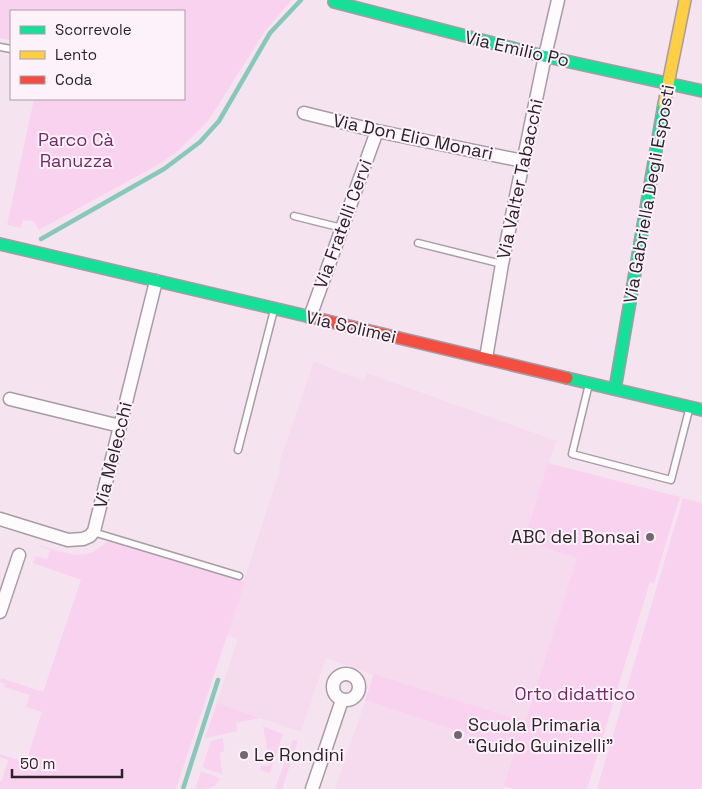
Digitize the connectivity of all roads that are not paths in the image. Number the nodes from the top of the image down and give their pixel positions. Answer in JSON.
{"nodes":[{"id":1,"x":558,"y":0,"type":"edge"},
{"id":2,"x":685,"y":0,"type":"edge"},
{"id":3,"x":334,"y":2,"type":"dead end"},
{"id":4,"x":545,"y":56,"type":"junction"},
{"id":5,"x":668,"y":83,"type":"junction"},
{"id":6,"x":702,"y":91,"type":"edge"},
{"id":7,"x":304,"y":113,"type":"dead end"},
{"id":8,"x":377,"y":131,"type":"junction"},
{"id":9,"x":523,"y":161,"type":"junction"},
{"id":10,"x":294,"y":216,"type":"dead end"},
{"id":11,"x":342,"y":228,"type":"junction"},
{"id":12,"x":418,"y":243,"type":"dead end"},
{"id":13,"x":0,"y":244,"type":"edge"},
{"id":14,"x":502,"y":264,"type":"junction"},
{"id":15,"x":156,"y":281,"type":"junction"},
{"id":16,"x":274,"y":309,"type":"junction"},
{"id":17,"x":310,"y":317,"type":"junction"},
{"id":18,"x":486,"y":358,"type":"junction"},
{"id":19,"x":589,"y":383,"type":"junction"},
{"id":20,"x":615,"y":389,"type":"junction"},
{"id":21,"x":10,"y":399,"type":"dead end"},
{"id":22,"x":690,"y":407,"type":"junction"},
{"id":23,"x":702,"y":410,"type":"edge"},
{"id":24,"x":120,"y":426,"type":"junction"},
{"id":25,"x":238,"y":450,"type":"dead end"},
{"id":26,"x":0,"y":519,"type":"edge"},
{"id":27,"x":93,"y":532,"type":"junction"},
{"id":28,"x":19,"y":555,"type":"dead end"},
{"id":29,"x":239,"y":576,"type":"dead end"},
{"id":30,"x":0,"y":612,"type":"edge"},
{"id":31,"x":342,"y":700,"type":"dead end"},
{"id":32,"x":312,"y":789,"type":"edge"}],
"edges":[{"from":1,"to":4,"type":"street","name":"Via Valter Tabacchi"},
{"from":2,"to":5,"type":"street","name":"Via Gabriella Degli Esposti"},
{"from":3,"to":4,"type":"street","name":"Via Emilio Po"},
{"from":4,"to":5,"type":"street","name":"Via Emilio Po"},
{"from":4,"to":9,"type":"street","name":"Via Valter Tabacchi"},
{"from":5,"to":6,"type":"street","name":"Via Emilio Po"},
{"from":5,"to":20,"type":"street","name":"Via Gabriella Degli Esposti"},
{"from":7,"to":8,"type":"street","name":"Via Don Elio Monari"},
{"from":8,"to":9,"type":"street","name":"Via Don Elio Monari"},
{"from":8,"to":11,"type":"street","name":"Via Fratelli Cervi"},
{"from":9,"to":14,"type":"street","name":"Via Valter Tabacchi"},
{"from":10,"to":11,"type":"lane"},
{"from":11,"to":17,"type":"street","name":"Via Fratelli Cervi"},
{"from":12,"to":14,"type":"lane"},
{"from":13,"to":15,"type":"street","name":"Via Solimei"},
{"from":14,"to":18,"type":"street","name":"Via Valter Tabacchi"},
{"from":15,"to":16,"type":"street","name":"Via Solimei"},
{"from":15,"to":24,"type":"street","name":"Via Melecchi"},
{"from":16,"to":17,"type":"street","name":"Via Solimei"},
{"from":16,"to":25,"type":"lane"},
{"from":17,"to":18,"type":"street","name":"Via Solimei"},
{"from":18,"to":19,"type":"street","name":"Via Solimei"},
{"from":19,"to":20,"type":"street","name":"Via Solimei"},
{"from":19,"to":22,"type":"lane"},
{"from":20,"to":22,"type":"street","name":"Via Solimei"},
{"from":21,"to":24,"type":"street"},
{"from":22,"to":23,"type":"street","name":"Via Solimei"},
{"from":24,"to":27,"type":"street","name":"Via Melecchi"},
{"from":26,"to":27,"type":"street","name":"Via Melecchi"},
{"from":27,"to":29,"type":"lane"},
{"from":28,"to":30,"type":"street"},
{"from":31,"to":32,"type":"street"}]}
